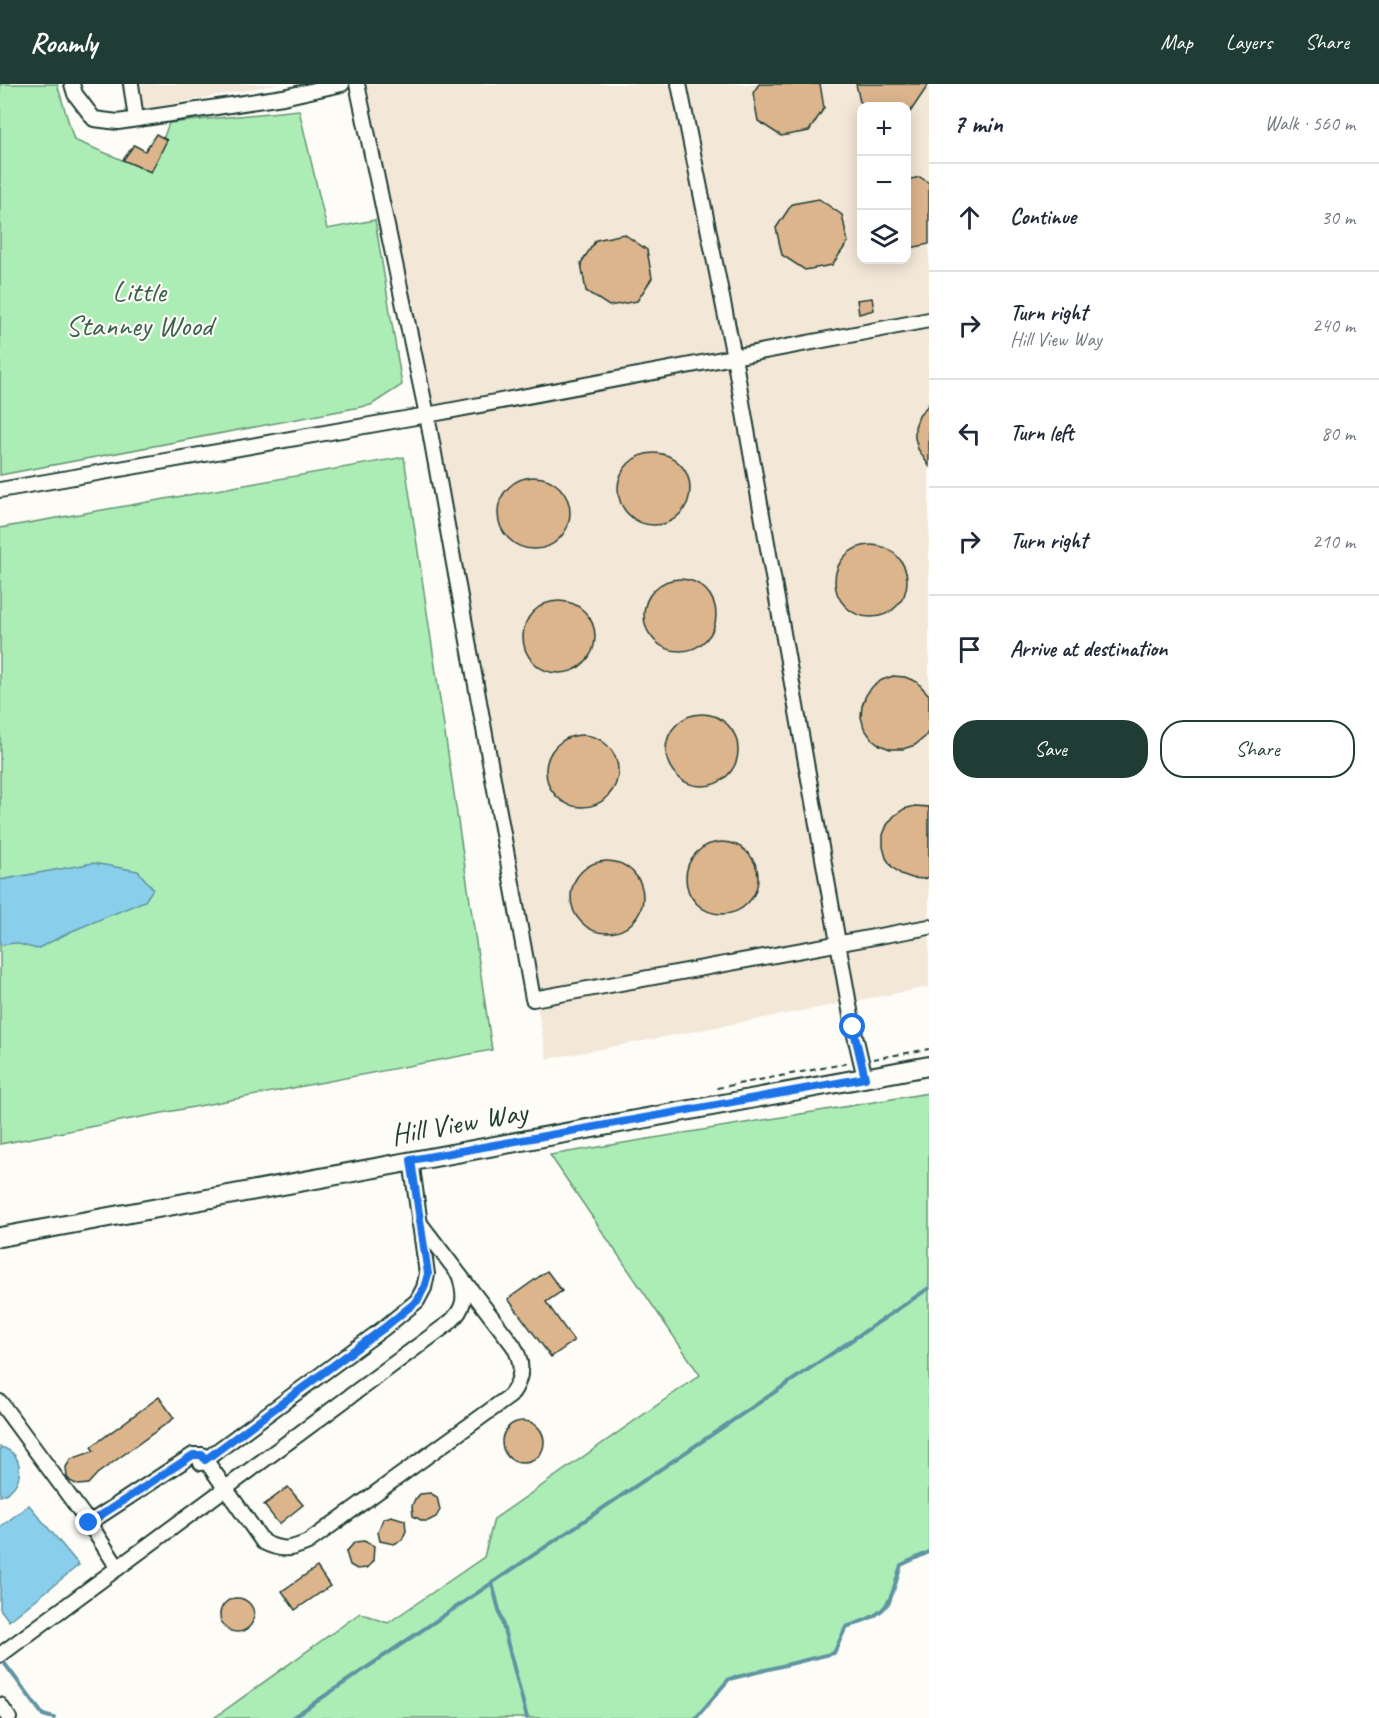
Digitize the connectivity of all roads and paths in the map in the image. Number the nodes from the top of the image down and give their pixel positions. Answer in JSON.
{"nodes":[{"id":1,"x":72,"y":84,"type":"edge"},
{"id":2,"x":131,"y":84,"type":"edge"},
{"id":3,"x":342,"y":84,"type":"edge"},
{"id":4,"x":357,"y":84,"type":"edge"},
{"id":5,"x":679,"y":84,"type":"edge"},
{"id":6,"x":136,"y":119,"type":"junction"},
{"id":7,"x":929,"y":320,"type":"edge"},
{"id":8,"x":734,"y":357,"type":"junction"},
{"id":9,"x":428,"y":415,"type":"junction"},
{"id":10,"x":0,"y":490,"type":"edge"},
{"id":11,"x":929,"y":927,"type":"edge"},
{"id":12,"x":840,"y":943,"type":"junction"},
{"id":13,"x":929,"y":1066,"type":"edge"},
{"id":14,"x":865,"y":1078,"type":"junction"},
{"id":15,"x":411,"y":1160,"type":"junction"},
{"id":16,"x":419,"y":1222,"type":"junction"},
{"id":17,"x":0,"y":1237,"type":"edge"},
{"id":18,"x":459,"y":1273,"type":"junction"},
{"id":19,"x":0,"y":1402,"type":"edge"},
{"id":20,"x":203,"y":1461,"type":"junction"},
{"id":21,"x":225,"y":1489,"type":"junction"},
{"id":22,"x":89,"y":1523,"type":"junction"},
{"id":23,"x":118,"y":1568,"type":"junction"},
{"id":24,"x":0,"y":1655,"type":"edge"},
{"id":25,"x":0,"y":1705,"type":"edge"},
{"id":26,"x":9,"y":1718,"type":"edge"}],
"edges":[{"from":1,"to":6,"type":"lane"},
{"from":2,"to":6,"type":"lane"},
{"from":3,"to":6,"type":"lane"},
{"from":4,"to":9,"type":"lane"},
{"from":5,"to":8,"type":"lane"},
{"from":7,"to":8,"type":"lane"},
{"from":8,"to":9,"type":"lane"},
{"from":8,"to":12,"type":"lane"},
{"from":9,"to":10,"type":"lane"},
{"from":9,"to":12,"type":"lane"},
{"from":11,"to":12,"type":"lane"},
{"from":12,"to":14,"type":"lane"},
{"from":13,"to":14,"type":"main road","name":"Hill View Way"},
{"from":14,"to":15,"type":"main road","name":"Hill View Way"},
{"from":15,"to":16,"type":"lane"},
{"from":15,"to":17,"type":"main road","name":"Hill View Way"},
{"from":16,"to":18,"type":"lane"},
{"from":16,"to":20,"type":"lane"},
{"from":18,"to":21,"type":"lane"},
{"from":18,"to":21,"type":"lane"},
{"from":19,"to":22,"type":"lane"},
{"from":20,"to":21,"type":"lane"},
{"from":20,"to":22,"type":"lane"},
{"from":21,"to":23,"type":"lane"},
{"from":22,"to":23,"type":"lane"},
{"from":23,"to":24,"type":"lane"},
{"from":25,"to":26,"type":"lane"}]}
